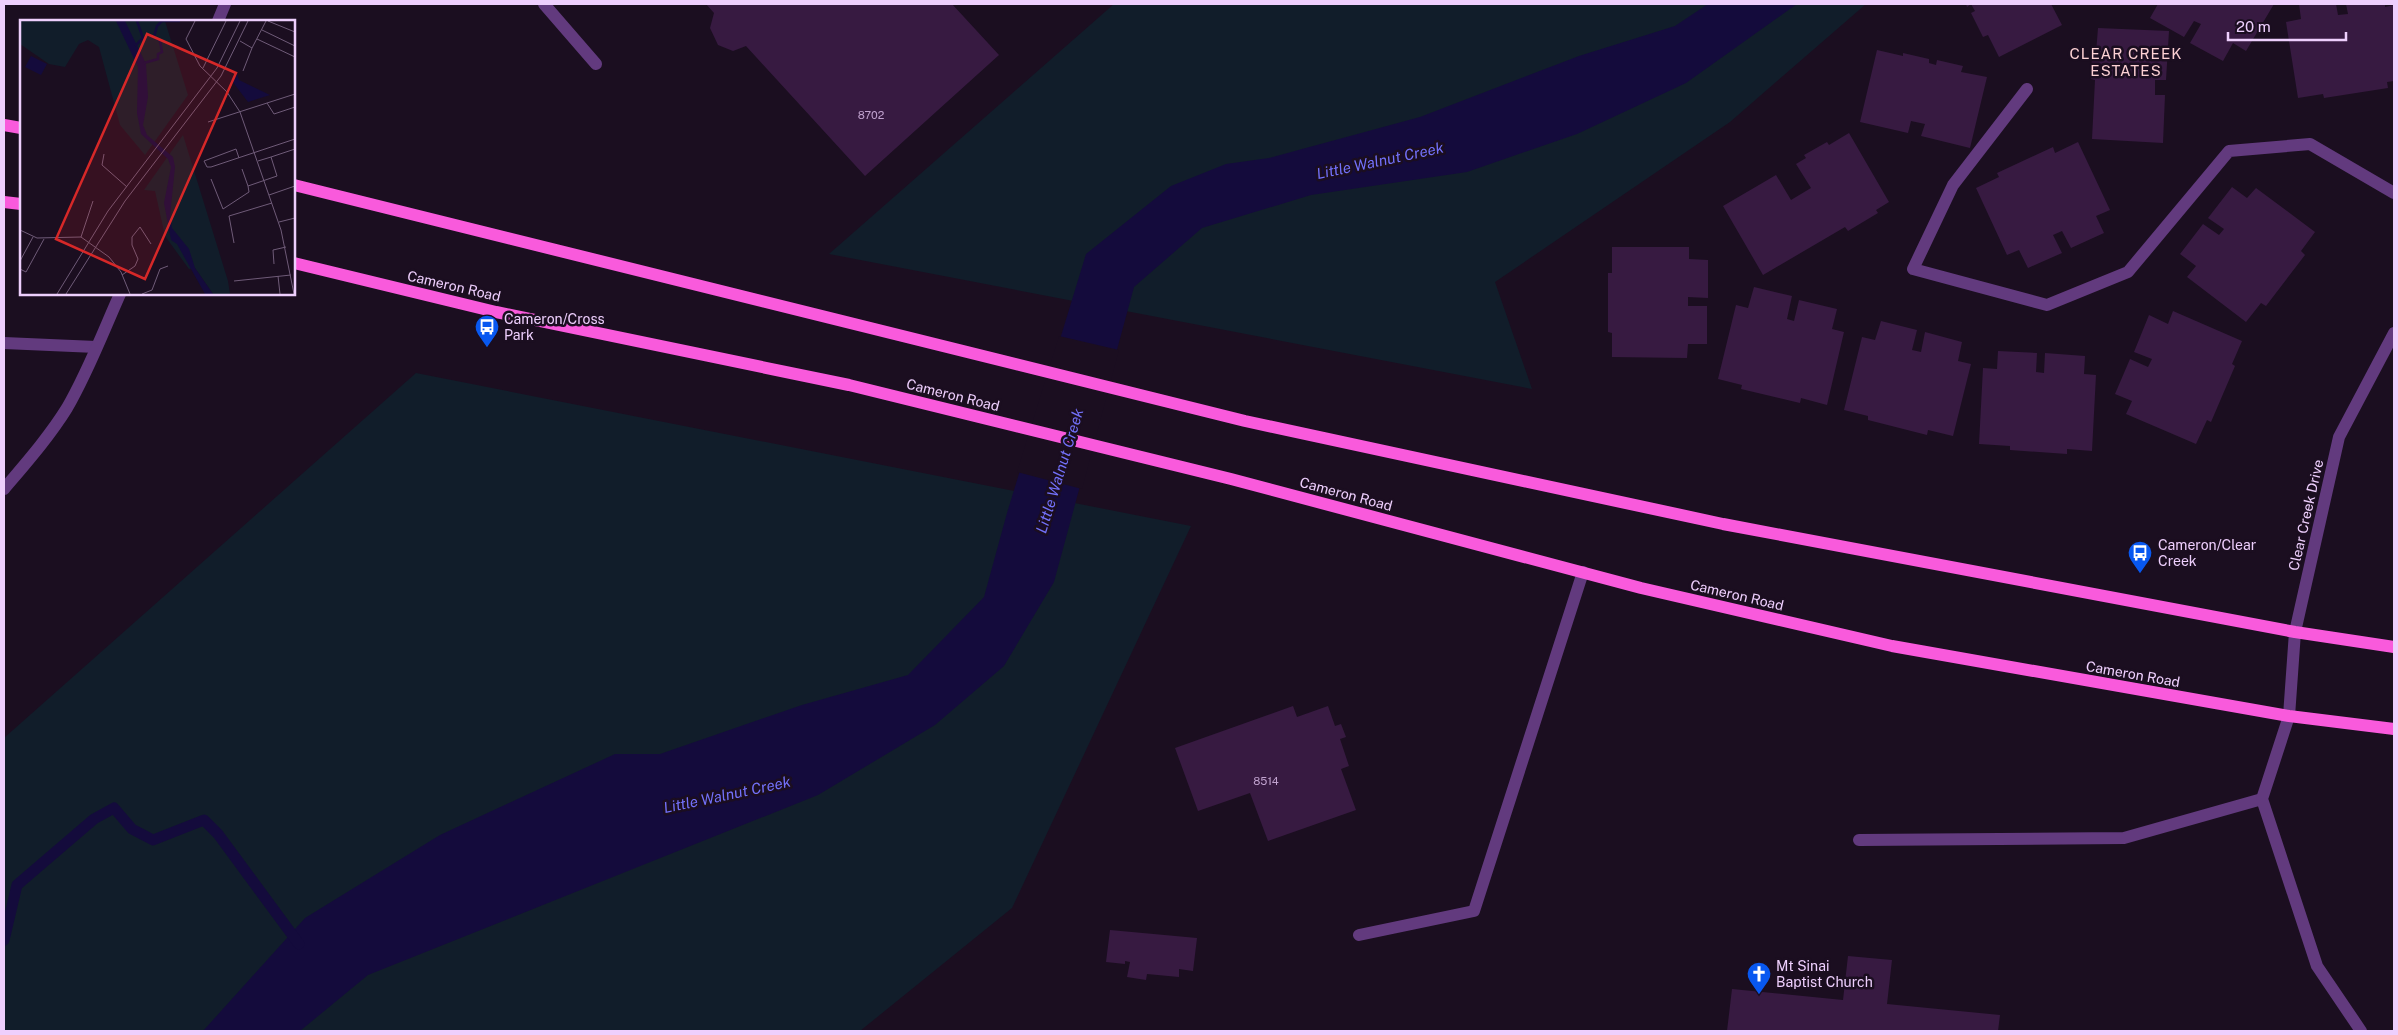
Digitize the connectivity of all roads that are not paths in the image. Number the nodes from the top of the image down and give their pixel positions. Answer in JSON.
{"nodes":[{"id":1,"x":225,"y":4,"type":"edge"},
{"id":2,"x":544,"y":4,"type":"edge"},
{"id":3,"x":218,"y":20,"type":"edge"},
{"id":4,"x":596,"y":64,"type":"dead end"},
{"id":5,"x":2027,"y":88,"type":"dead end"},
{"id":6,"x":4,"y":125,"type":"edge"},
{"id":7,"x":20,"y":128,"type":"edge"},
{"id":8,"x":295,"y":185,"type":"edge"},
{"id":9,"x":2394,"y":193,"type":"edge"},
{"id":10,"x":4,"y":202,"type":"edge"},
{"id":11,"x":20,"y":204,"type":"edge"},
{"id":12,"x":295,"y":264,"type":"edge"},
{"id":13,"x":120,"y":295,"type":"edge"},
{"id":14,"x":2394,"y":333,"type":"edge"},
{"id":15,"x":4,"y":343,"type":"edge"},
{"id":16,"x":96,"y":347,"type":"junction"},
{"id":17,"x":4,"y":489,"type":"edge"},
{"id":18,"x":1583,"y":572,"type":"junction"},
{"id":19,"x":2295,"y":632,"type":"junction"},
{"id":20,"x":2394,"y":647,"type":"edge"},
{"id":21,"x":2289,"y":716,"type":"junction"},
{"id":22,"x":2394,"y":729,"type":"edge"},
{"id":23,"x":2262,"y":799,"type":"junction"},
{"id":24,"x":1859,"y":840,"type":"dead end"},
{"id":25,"x":1359,"y":935,"type":"dead end"},
{"id":26,"x":2361,"y":1031,"type":"edge"}],
"edges":[{"from":1,"to":3,"type":"street"},
{"from":2,"to":4,"type":"street"},
{"from":5,"to":9,"type":"street"},
{"from":6,"to":7,"type":"main road"},
{"from":8,"to":19,"type":"main road"},
{"from":10,"to":11,"type":"main road"},
{"from":12,"to":18,"type":"main road","name":"Cameron Road"},
{"from":13,"to":16,"type":"street"},
{"from":14,"to":19,"type":"street","name":"Clear Creek Drive"},
{"from":15,"to":16,"type":"street"},
{"from":16,"to":17,"type":"street"},
{"from":18,"to":21,"type":"main road","name":"Cameron Road"},
{"from":18,"to":25,"type":"street"},
{"from":19,"to":20,"type":"main road"},
{"from":19,"to":21,"type":"street","name":"Clear Creek Drive"},
{"from":21,"to":22,"type":"main road","name":"Cameron Road"},
{"from":21,"to":23,"type":"street","name":"Clear Creek Drive"},
{"from":23,"to":24,"type":"street"},
{"from":23,"to":26,"type":"street"}]}
